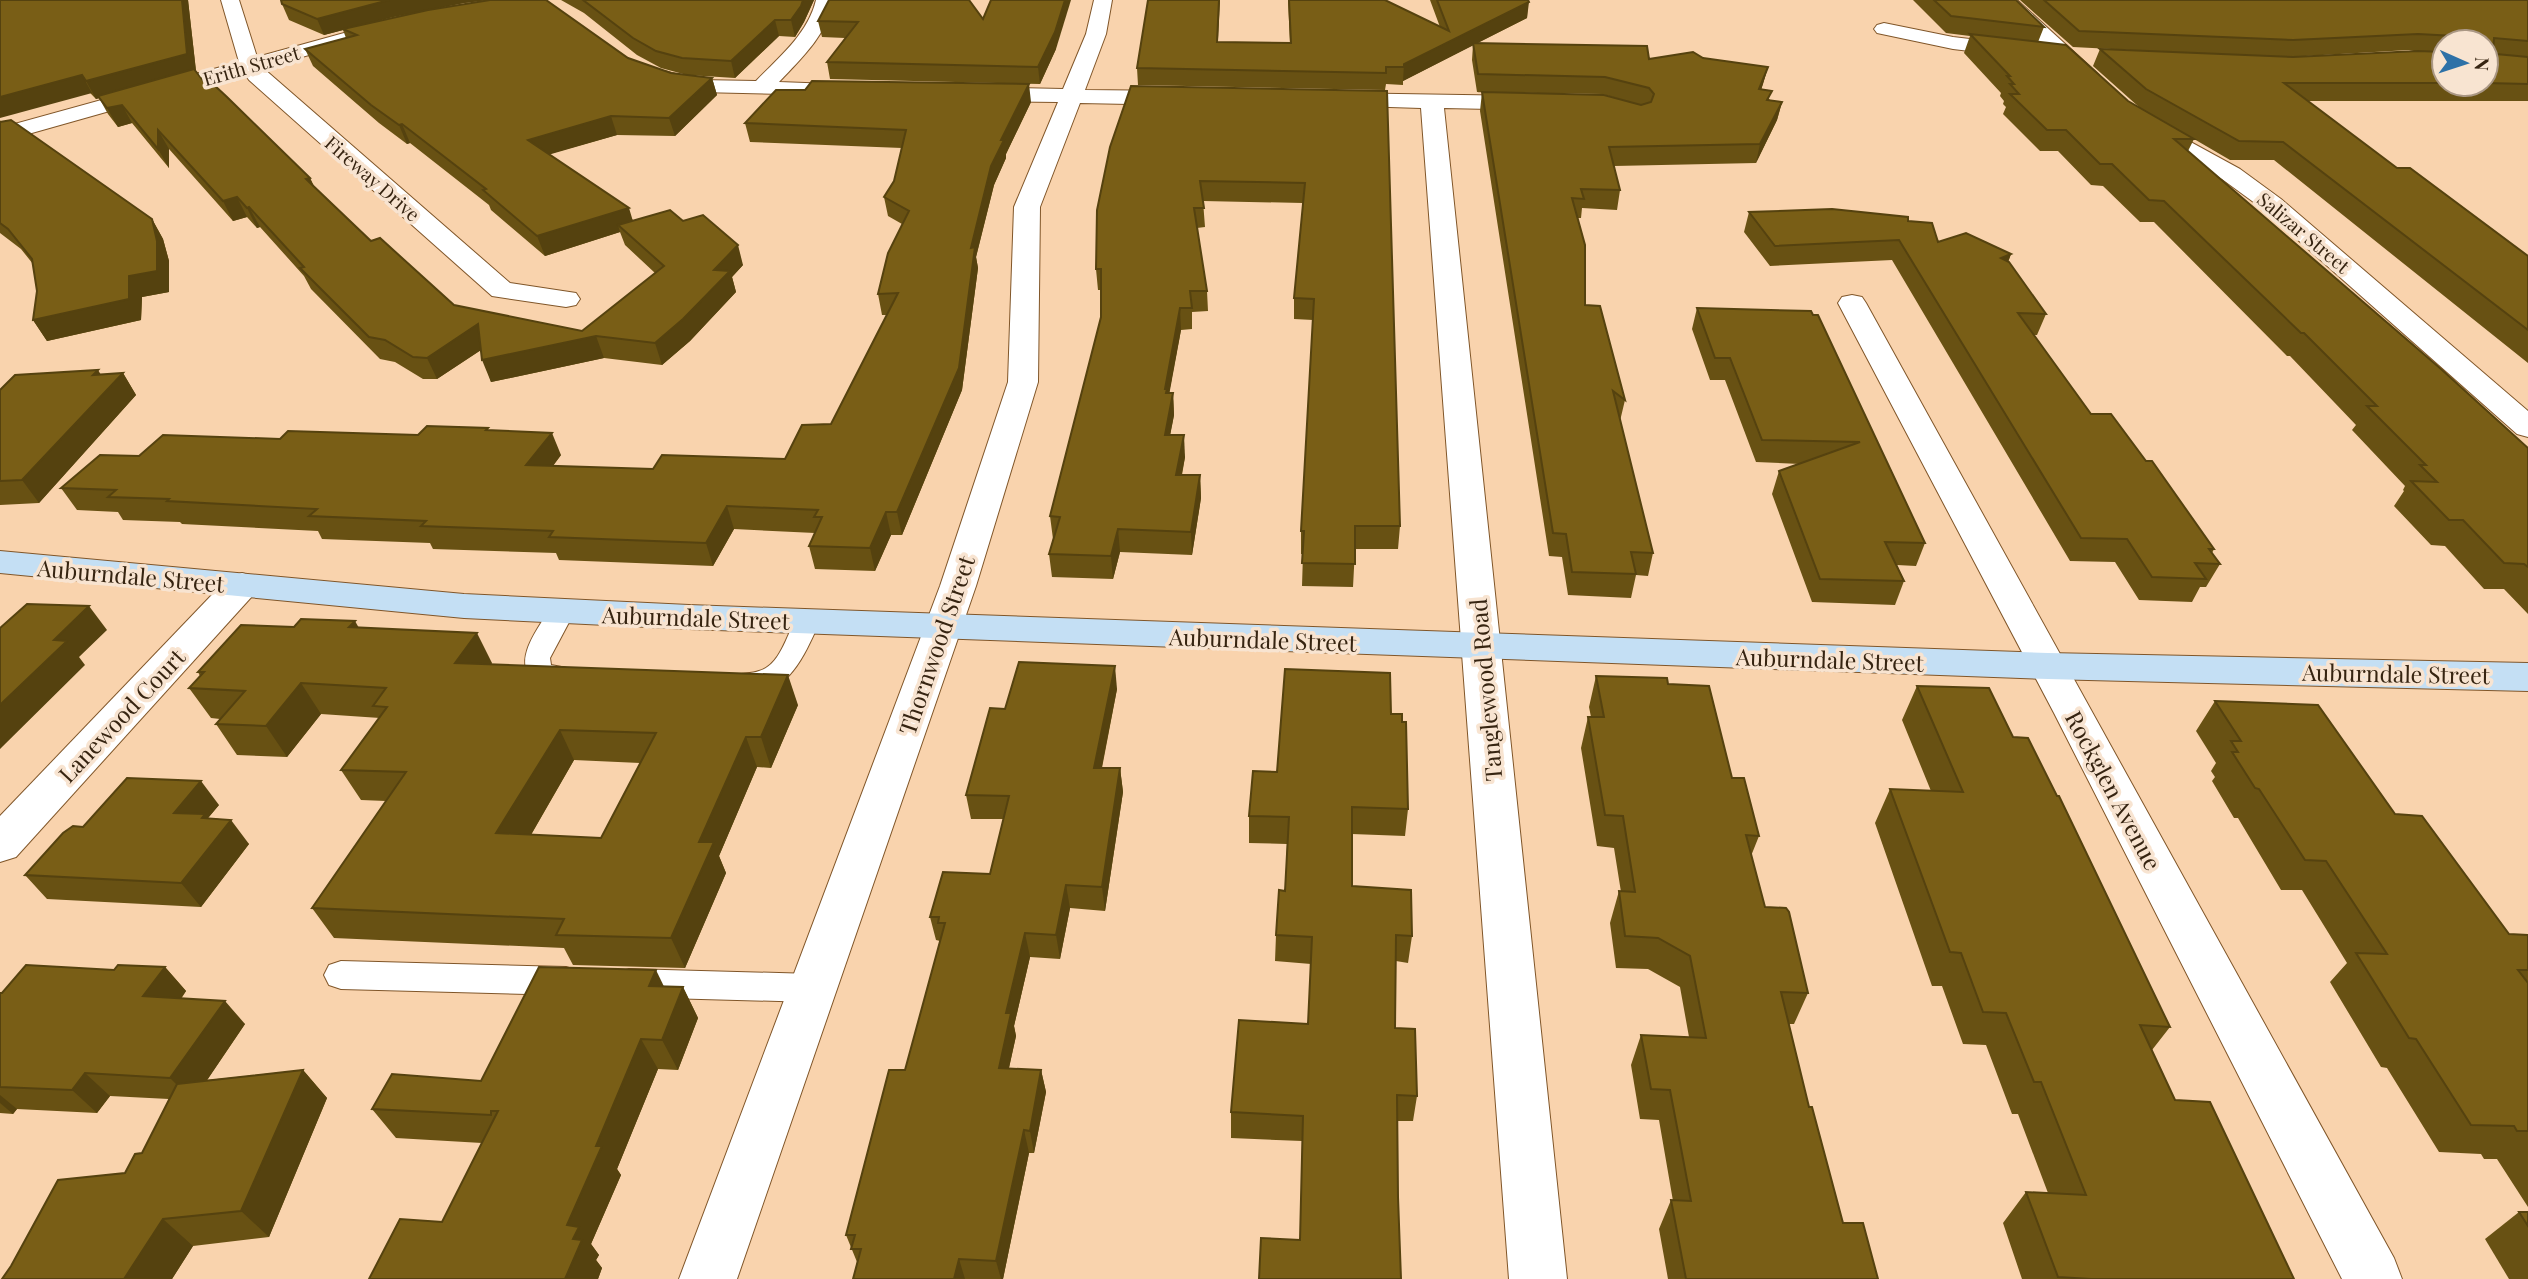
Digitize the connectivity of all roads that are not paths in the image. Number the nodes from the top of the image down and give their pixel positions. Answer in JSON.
{"nodes":[{"id":1,"x":230,"y":0,"type":"edge"},
{"id":2,"x":825,"y":0,"type":"edge"},
{"id":3,"x":1103,"y":0,"type":"edge"},
{"id":4,"x":2006,"y":0,"type":"edge"},
{"id":5,"x":1884,"y":29,"type":"dead end"},
{"id":6,"x":369,"y":32,"type":"edge"},
{"id":7,"x":2066,"y":56,"type":"junction"},
{"id":8,"x":2092,"y":58,"type":"dead end"},
{"id":9,"x":250,"y":66,"type":"junction"},
{"id":10,"x":641,"y":69,"type":"edge"},
{"id":11,"x":761,"y":89,"type":"junction"},
{"id":12,"x":882,"y":92,"type":"edge"},
{"id":13,"x":963,"y":93,"type":"edge"},
{"id":14,"x":1071,"y":96,"type":"junction"},
{"id":15,"x":1196,"y":98,"type":"edge"},
{"id":16,"x":1321,"y":100,"type":"edge"},
{"id":17,"x":1432,"y":102,"type":"junction"},
{"id":18,"x":1549,"y":104,"type":"edge"},
{"id":19,"x":0,"y":135,"type":"edge"},
{"id":20,"x":566,"y":299,"type":"dead end"},
{"id":21,"x":1852,"y":303,"type":"dead end"},
{"id":22,"x":2528,"y":427,"type":"edge"},
{"id":23,"x":0,"y":562,"type":"edge"},
{"id":24,"x":242,"y":585,"type":"junction"},
{"id":25,"x":562,"y":611,"type":"junction"},
{"id":26,"x":807,"y":621,"type":"junction"},
{"id":27,"x":943,"y":627,"type":"junction"},
{"id":28,"x":1481,"y":647,"type":"junction"},
{"id":29,"x":2048,"y":666,"type":"junction"},
{"id":30,"x":2528,"y":677,"type":"edge"},
{"id":31,"x":592,"y":678,"type":"edge"},
{"id":32,"x":716,"y":681,"type":"edge"},
{"id":33,"x":0,"y":845,"type":"edge"},
{"id":34,"x":341,"y":975,"type":"dead end"},
{"id":35,"x":813,"y":988,"type":"junction"},
{"id":36,"x":708,"y":1279,"type":"edge"},
{"id":37,"x":1538,"y":1279,"type":"edge"},
{"id":38,"x":2373,"y":1279,"type":"edge"}],
"edges":[{"from":1,"to":9,"type":"street","name":"Fireway Drive"},
{"from":2,"to":11,"type":"street"},
{"from":3,"to":14,"type":"street","name":"Thornwood Street"},
{"from":4,"to":7,"type":"street","name":"Salizar Street"},
{"from":5,"to":7,"type":"street"},
{"from":6,"to":9,"type":"street","name":"Erith Street"},
{"from":7,"to":8,"type":"street"},
{"from":7,"to":22,"type":"street","name":"Salizar Street"},
{"from":9,"to":19,"type":"street","name":"Erith Street"},
{"from":9,"to":20,"type":"street","name":"Fireway Drive"},
{"from":10,"to":11,"type":"street"},
{"from":11,"to":12,"type":"street"},
{"from":13,"to":14,"type":"street"},
{"from":14,"to":15,"type":"street"},
{"from":14,"to":27,"type":"street","name":"Thornwood Street"},
{"from":16,"to":17,"type":"street"},
{"from":17,"to":18,"type":"street"},
{"from":17,"to":28,"type":"street","name":"Tanglewood Road"},
{"from":21,"to":29,"type":"street","name":"Rockglen Avenue"},
{"from":23,"to":24,"type":"street","name":"Auburndale Street"},
{"from":24,"to":25,"type":"street","name":"Auburndale Street"},
{"from":24,"to":33,"type":"street","name":"Lanewood Court"},
{"from":25,"to":26,"type":"street","name":"Auburndale Street"},
{"from":25,"to":31,"type":"lane"},
{"from":26,"to":27,"type":"street","name":"Auburndale Street"},
{"from":26,"to":32,"type":"lane"},
{"from":27,"to":28,"type":"street","name":"Auburndale Street"},
{"from":27,"to":35,"type":"street","name":"Thornwood Street"},
{"from":28,"to":29,"type":"street","name":"Auburndale Street"},
{"from":28,"to":37,"type":"street","name":"Tanglewood Road"},
{"from":29,"to":30,"type":"street","name":"Auburndale Street"},
{"from":29,"to":38,"type":"street","name":"Rockglen Avenue"},
{"from":34,"to":35,"type":"lane"},
{"from":35,"to":36,"type":"street","name":"Thornwood Street"}]}
